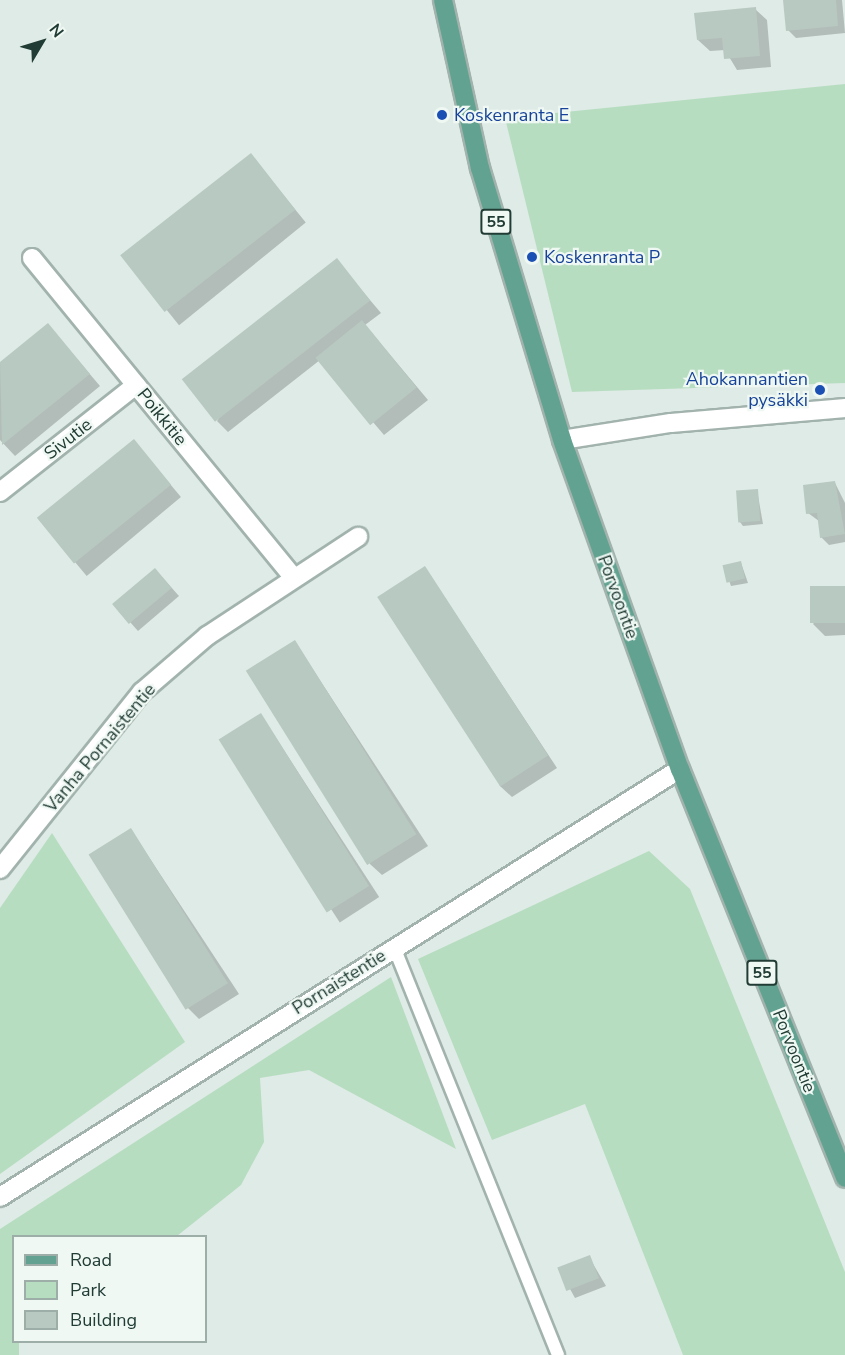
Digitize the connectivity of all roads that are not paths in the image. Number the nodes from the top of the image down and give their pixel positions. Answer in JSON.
{"nodes":[{"id":1,"x":443,"y":0,"type":"edge"},
{"id":2,"x":32,"y":258,"type":"dead end"},
{"id":3,"x":136,"y":386,"type":"junction"},
{"id":4,"x":845,"y":408,"type":"edge"},
{"id":5,"x":562,"y":440,"type":"junction"},
{"id":6,"x":0,"y":492,"type":"edge"},
{"id":7,"x":358,"y":537,"type":"dead end"},
{"id":8,"x":292,"y":576,"type":"junction"},
{"id":9,"x":680,"y":769,"type":"junction"},
{"id":10,"x":0,"y":868,"type":"edge"},
{"id":11,"x":394,"y":947,"type":"junction"},
{"id":12,"x":845,"y":1178,"type":"edge"},
{"id":13,"x":0,"y":1197,"type":"edge"},
{"id":14,"x":558,"y":1355,"type":"edge"}],
"edges":[{"from":1,"to":5,"type":"main road","name":"Porvoontie","number":"55"},
{"from":2,"to":3,"type":"street","name":"Poikkitie"},
{"from":3,"to":6,"type":"street","name":"Sivutie"},
{"from":3,"to":8,"type":"street","name":"Poikkitie"},
{"from":4,"to":5,"type":"street"},
{"from":5,"to":9,"type":"main road","name":"Porvoontie","number":"55"},
{"from":7,"to":8,"type":"street","name":"Vanha Pornaistentie"},
{"from":8,"to":10,"type":"street","name":"Vanha Pornaistentie"},
{"from":9,"to":11,"type":"street","name":"Pornaistentie"},
{"from":9,"to":12,"type":"main road","name":"Porvoontie","number":"55"},
{"from":11,"to":13,"type":"street","name":"Pornaistentie"},
{"from":11,"to":14,"type":"lane"}]}
